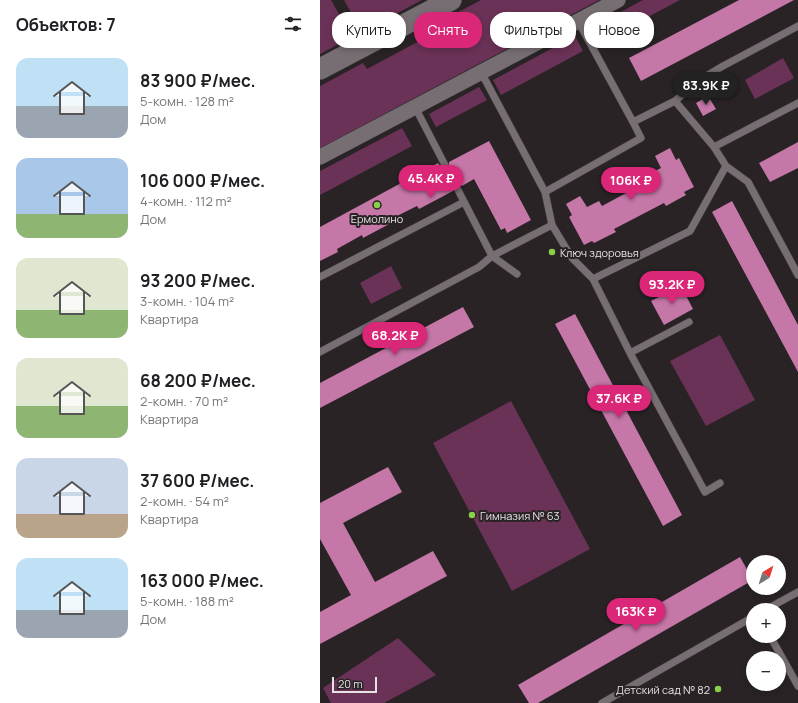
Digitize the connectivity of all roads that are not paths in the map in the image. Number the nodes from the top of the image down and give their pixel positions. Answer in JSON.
{"nodes":[{"id":1,"x":451,"y":0,"type":"edge"},
{"id":2,"x":618,"y":0,"type":"edge"},
{"id":3,"x":578,"y":21,"type":"junction"},
{"id":4,"x":798,"y":26,"type":"edge"},
{"id":5,"x":320,"y":69,"type":"edge"},
{"id":6,"x":481,"y":72,"type":"junction"},
{"id":7,"x":675,"y":101,"type":"junction"},
{"id":8,"x":798,"y":103,"type":"edge"},
{"id":9,"x":415,"y":106,"type":"junction"},
{"id":10,"x":633,"y":122,"type":"junction"},
{"id":11,"x":714,"y":147,"type":"junction"},
{"id":12,"x":320,"y":157,"type":"edge"},
{"id":13,"x":445,"y":165,"type":"dead end"},
{"id":14,"x":726,"y":166,"type":"junction"},
{"id":15,"x":457,"y":188,"type":"dead end"},
{"id":16,"x":545,"y":192,"type":"junction"},
{"id":17,"x":464,"y":202,"type":"junction"},
{"id":18,"x":552,"y":225,"type":"junction"},
{"id":19,"x":492,"y":256,"type":"junction"},
{"id":20,"x":517,"y":274,"type":"dead end"},
{"id":21,"x":798,"y":275,"type":"edge"},
{"id":22,"x":320,"y":277,"type":"edge"},
{"id":23,"x":593,"y":279,"type":"junction"},
{"id":24,"x":689,"y":322,"type":"dead end"},
{"id":25,"x":320,"y":352,"type":"edge"},
{"id":26,"x":630,"y":353,"type":"junction"},
{"id":27,"x":720,"y":483,"type":"dead end"},
{"id":28,"x":798,"y":592,"type":"edge"},
{"id":29,"x":778,"y":603,"type":"edge"},
{"id":30,"x":746,"y":621,"type":"edge"},
{"id":31,"x":774,"y":643,"type":"edge"},
{"id":32,"x":798,"y":686,"type":"edge"},
{"id":33,"x":602,"y":703,"type":"edge"}],
"edges":[{"from":1,"to":5,"type":"main road"},
{"from":2,"to":3,"type":"street"},
{"from":3,"to":6,"type":"street"},
{"from":3,"to":10,"type":"lane"},
{"from":4,"to":7,"type":"lane"},
{"from":6,"to":9,"type":"street"},
{"from":6,"to":16,"type":"lane"},
{"from":7,"to":10,"type":"lane"},
{"from":7,"to":11,"type":"lane"},
{"from":8,"to":11,"type":"lane"},
{"from":9,"to":12,"type":"street"},
{"from":9,"to":13,"type":"lane"},
{"from":10,"to":16,"type":"lane"},
{"from":11,"to":14,"type":"lane"},
{"from":14,"to":21,"type":"lane"},
{"from":14,"to":23,"type":"lane"},
{"from":15,"to":17,"type":"lane"},
{"from":16,"to":18,"type":"lane"},
{"from":17,"to":19,"type":"lane"},
{"from":17,"to":22,"type":"lane"},
{"from":18,"to":19,"type":"lane"},
{"from":18,"to":23,"type":"lane"},
{"from":19,"to":20,"type":"lane"},
{"from":19,"to":25,"type":"lane"},
{"from":23,"to":26,"type":"lane"},
{"from":24,"to":26,"type":"lane"},
{"from":26,"to":27,"type":"lane"},
{"from":28,"to":29,"type":"lane"},
{"from":30,"to":33,"type":"lane"},
{"from":31,"to":32,"type":"lane"}]}
